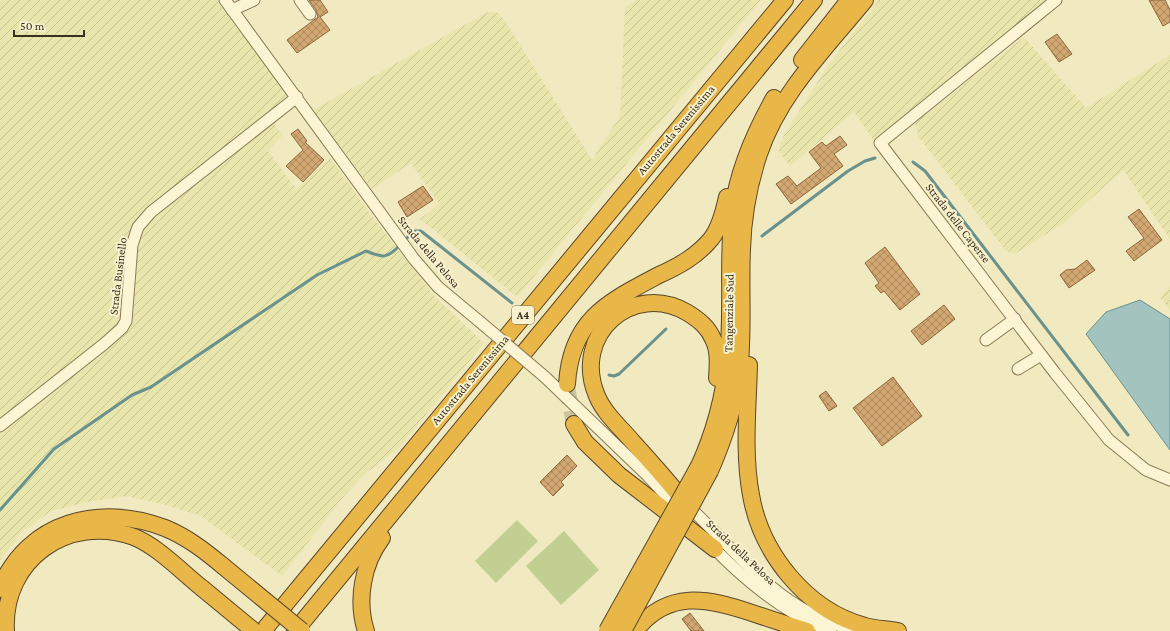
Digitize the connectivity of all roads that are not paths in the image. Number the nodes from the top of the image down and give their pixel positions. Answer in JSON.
{"nodes":[{"id":1,"x":225,"y":0,"type":"edge"},
{"id":2,"x":254,"y":0,"type":"edge"},
{"id":3,"x":300,"y":0,"type":"edge"},
{"id":4,"x":784,"y":0,"type":"edge"},
{"id":5,"x":814,"y":0,"type":"edge"},
{"id":6,"x":849,"y":0,"type":"edge"},
{"id":7,"x":864,"y":0,"type":"edge"},
{"id":8,"x":1056,"y":0,"type":"edge"},
{"id":9,"x":232,"y":10,"type":"junction"},
{"id":10,"x":310,"y":14,"type":"dead end"},
{"id":11,"x":776,"y":94,"type":"junction"},
{"id":12,"x":297,"y":97,"type":"junction"},
{"id":13,"x":742,"y":249,"type":"junction"},
{"id":14,"x":1015,"y":319,"type":"junction"},
{"id":15,"x":551,"y":320,"type":"junction"},
{"id":16,"x":986,"y":340,"type":"dead end"},
{"id":17,"x":493,"y":352,"type":"junction"},
{"id":18,"x":1041,"y":355,"type":"junction"},
{"id":19,"x":1018,"y":369,"type":"dead end"},
{"id":20,"x":567,"y":384,"type":"tunnel mouth"},
{"id":21,"x":574,"y":424,"type":"tunnel mouth"},
{"id":22,"x":0,"y":426,"type":"edge"},
{"id":23,"x":709,"y":444,"type":"junction"},
{"id":24,"x":705,"y":468,"type":"junction"},
{"id":25,"x":647,"y":475,"type":"junction"},
{"id":26,"x":1170,"y":480,"type":"edge"},
{"id":27,"x":687,"y":505,"type":"junction"},
{"id":28,"x":715,"y":549,"type":"junction"},
{"id":29,"x":0,"y":590,"type":"edge"},
{"id":30,"x":6,"y":631,"type":"edge"},
{"id":31,"x":253,"y":631,"type":"edge"},
{"id":32,"x":263,"y":631,"type":"edge"},
{"id":33,"x":295,"y":631,"type":"edge"},
{"id":34,"x":302,"y":631,"type":"edge"},
{"id":35,"x":366,"y":631,"type":"edge"},
{"id":36,"x":607,"y":631,"type":"edge"},
{"id":37,"x":623,"y":631,"type":"edge"},
{"id":38,"x":635,"y":631,"type":"edge"},
{"id":39,"x":807,"y":631,"type":"edge"},
{"id":40,"x":831,"y":631,"type":"edge"},
{"id":41,"x":859,"y":631,"type":"edge"},
{"id":42,"x":898,"y":631,"type":"edge"}],
"edges":[{"from":1,"to":9,"type":"street","name":"Strada della Pelosa"},
{"from":2,"to":9,"type":"street"},
{"from":3,"to":10,"type":"street"},
{"from":4,"to":17,"type":"highway","name":"Autostrada Serenissima","number":"A4"},
{"from":5,"to":15,"type":"highway","name":"Autostrada Serenissima","number":"A4"},
{"from":6,"to":11,"type":"highway","name":"Tangenziale Sud"},
{"from":7,"to":13,"type":"highway","name":"Tangenziale Sud"},
{"from":8,"to":14,"type":"street","name":"Strada delle Caperse"},
{"from":9,"to":12,"type":"street","name":"Strada della Pelosa"},
{"from":11,"to":20,"type":"highway"},
{"from":11,"to":23,"type":"highway","name":"Tangenziale Sud"},
{"from":12,"to":22,"type":"street","name":"Strada Businello"},
{"from":12,"to":25,"type":"street","name":"Strada della Pelosa","bridge":true},
{"from":13,"to":24,"type":"highway","name":"Tangenziale Sud"},
{"from":13,"to":42,"type":"highway"},
{"from":14,"to":16,"type":"street"},
{"from":14,"to":18,"type":"street","name":"Strada delle Caperse"},
{"from":15,"to":33,"type":"highway","name":"Autostrada Serenissima","number":"A4"},
{"from":15,"to":35,"type":"highway"},
{"from":17,"to":31,"type":"highway"},
{"from":17,"to":32,"type":"highway","name":"Autostrada Serenissima","number":"A4"},
{"from":18,"to":19,"type":"street"},
{"from":18,"to":26,"type":"street","name":"Strada delle Caperse"},
{"from":21,"to":28,"type":"highway"},
{"from":23,"to":24,"type":"highway","name":"Tangenziale Sud"},
{"from":23,"to":27,"type":"highway"},
{"from":24,"to":36,"type":"highway","name":"Tangenziale Sud","bridge":true},
{"from":24,"to":37,"type":"highway","name":"Tangenziale Sud","bridge":true},
{"from":25,"to":27,"type":"street","name":"Strada della Pelosa"},
{"from":25,"to":28,"type":"street","name":"Strada della Pelosa"},
{"from":27,"to":41,"type":"street","name":"Strada della Pelosa"},
{"from":28,"to":40,"type":"street","name":"Strada della Pelosa"},
{"from":29,"to":34,"type":"highway","bridge":true},
{"from":30,"to":31,"type":"highway","bridge":true},
{"from":38,"to":39,"type":"highway"}]}
